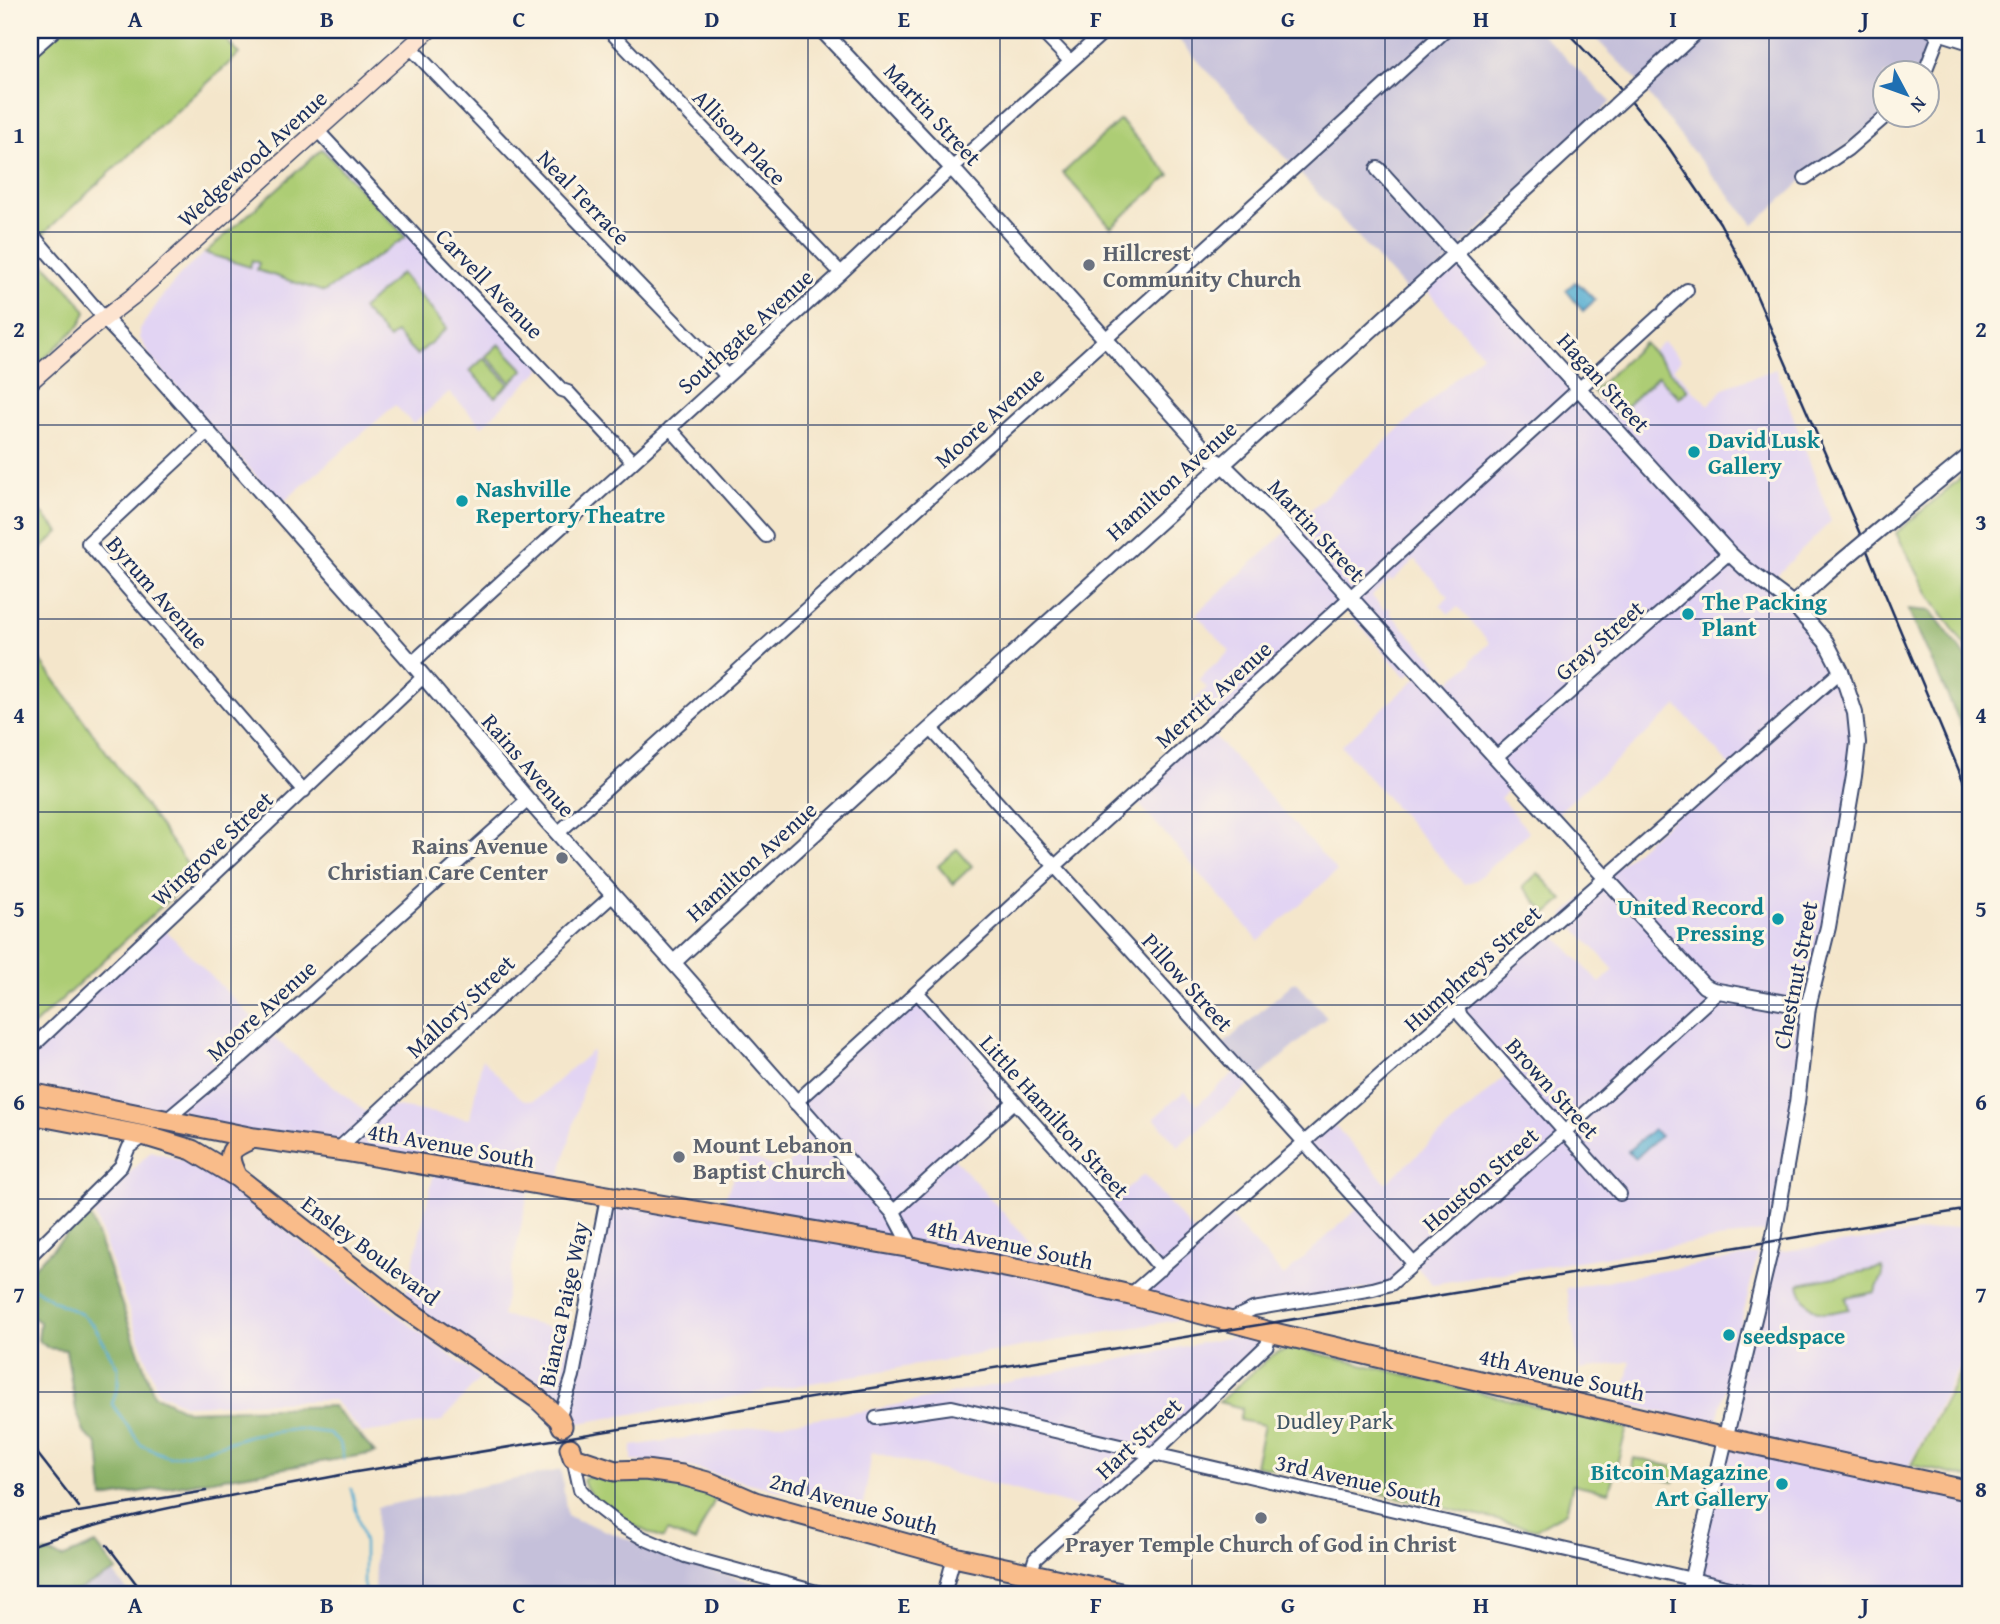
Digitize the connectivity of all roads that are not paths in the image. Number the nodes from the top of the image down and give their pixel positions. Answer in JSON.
{"nodes":[{"id":1,"x":55,"y":30,"type":"edge"},
{"id":2,"x":429,"y":30,"type":"edge"},
{"id":3,"x":609,"y":30,"type":"edge"},
{"id":4,"x":822,"y":30,"type":"edge"},
{"id":5,"x":1040,"y":30,"type":"edge"},
{"id":6,"x":1105,"y":30,"type":"edge"},
{"id":7,"x":1446,"y":30,"type":"edge"},
{"id":8,"x":1698,"y":30,"type":"edge"},
{"id":9,"x":1936,"y":31,"type":"edge"},
{"id":10,"x":1970,"y":42,"type":"edge"},
{"id":11,"x":410,"y":47,"type":"junction"},
{"id":12,"x":30,"y":52,"type":"edge"},
{"id":13,"x":1928,"y":60,"type":"edge"},
{"id":14,"x":1070,"y":61,"type":"junction"},
{"id":15,"x":1870,"y":130,"type":"edge"},
{"id":16,"x":318,"y":131,"type":"junction"},
{"id":17,"x":952,"y":168,"type":"junction"},
{"id":18,"x":1378,"y":169,"type":"dead end"},
{"id":19,"x":1805,"y":178,"type":"dead end"},
{"id":20,"x":30,"y":232,"type":"edge"},
{"id":21,"x":1456,"y":255,"type":"junction"},
{"id":22,"x":841,"y":273,"type":"junction"},
{"id":23,"x":1687,"y":290,"type":"dead end"},
{"id":24,"x":104,"y":318,"type":"junction"},
{"id":25,"x":1105,"y":340,"type":"junction"},
{"id":26,"x":727,"y":376,"type":"junction"},
{"id":27,"x":30,"y":382,"type":"edge"},
{"id":28,"x":1579,"y":389,"type":"junction"},
{"id":29,"x":670,"y":428,"type":"junction"},
{"id":30,"x":207,"y":432,"type":"junction"},
{"id":31,"x":1970,"y":455,"type":"edge"},
{"id":32,"x":633,"y":463,"type":"junction"},
{"id":33,"x":1222,"y":464,"type":"junction"},
{"id":34,"x":766,"y":536,"type":"dead end"},
{"id":35,"x":1729,"y":553,"type":"junction"},
{"id":36,"x":1350,"y":597,"type":"junction"},
{"id":37,"x":1793,"y":604,"type":"junction"},
{"id":38,"x":412,"y":663,"type":"junction"},
{"id":39,"x":1841,"y":671,"type":"junction"},
{"id":40,"x":423,"y":677,"type":"junction"},
{"id":41,"x":931,"y":729,"type":"junction"},
{"id":42,"x":1496,"y":757,"type":"junction"},
{"id":43,"x":304,"y":791,"type":"junction"},
{"id":44,"x":528,"y":800,"type":"junction"},
{"id":45,"x":558,"y":833,"type":"junction"},
{"id":46,"x":1055,"y":866,"type":"junction"},
{"id":47,"x":1606,"y":877,"type":"junction"},
{"id":48,"x":613,"y":895,"type":"junction"},
{"id":49,"x":674,"y":962,"type":"junction"},
{"id":50,"x":1719,"y":991,"type":"junction"},
{"id":51,"x":917,"y":992,"type":"junction"},
{"id":52,"x":1808,"y":1007,"type":"junction"},
{"id":53,"x":1458,"y":1008,"type":"junction"},
{"id":54,"x":30,"y":1049,"type":"edge"},
{"id":55,"x":30,"y":1094,"type":"edge"},
{"id":56,"x":1014,"y":1102,"type":"junction"},
{"id":57,"x":795,"y":1103,"type":"junction"},
{"id":58,"x":30,"y":1114,"type":"edge"},
{"id":59,"x":166,"y":1121,"type":"junction"},
{"id":60,"x":1564,"y":1132,"type":"junction"},
{"id":61,"x":146,"y":1136,"type":"junction"},
{"id":62,"x":254,"y":1138,"type":"junction"},
{"id":63,"x":1306,"y":1143,"type":"junction"},
{"id":64,"x":337,"y":1150,"type":"junction"},
{"id":65,"x":237,"y":1177,"type":"junction"},
{"id":66,"x":1620,"y":1194,"type":"dead end"},
{"id":67,"x":607,"y":1197,"type":"junction"},
{"id":68,"x":893,"y":1212,"type":"junction"},
{"id":69,"x":912,"y":1248,"type":"junction"},
{"id":70,"x":30,"y":1256,"type":"edge"},
{"id":71,"x":1414,"y":1264,"type":"junction"},
{"id":72,"x":1161,"y":1269,"type":"junction"},
{"id":73,"x":1130,"y":1295,"type":"junction"},
{"id":74,"x":1228,"y":1321,"type":"junction"},
{"id":75,"x":1270,"y":1332,"type":"junction"},
{"id":76,"x":876,"y":1418,"type":"dead end"},
{"id":77,"x":560,"y":1423,"type":"joint"},
{"id":78,"x":1725,"y":1438,"type":"junction"},
{"id":79,"x":572,"y":1453,"type":"joint"},
{"id":80,"x":1154,"y":1453,"type":"junction"},
{"id":81,"x":1970,"y":1491,"type":"edge"},
{"id":82,"x":954,"y":1557,"type":"junction"},
{"id":83,"x":1031,"y":1572,"type":"junction"},
{"id":84,"x":1689,"y":1587,"type":"edge"},
{"id":85,"x":799,"y":1592,"type":"edge"},
{"id":86,"x":824,"y":1594,"type":"edge"},
{"id":87,"x":944,"y":1594,"type":"edge"},
{"id":88,"x":1125,"y":1594,"type":"edge"},
{"id":89,"x":1756,"y":1594,"type":"edge"}],
"edges":[{"from":1,"to":12,"type":"street"},
{"from":2,"to":11,"type":"main road","name":"Wedgewood Avenue"},
{"from":3,"to":22,"type":"street","name":"Allison Place"},
{"from":4,"to":17,"type":"street","name":"Martin Street"},
{"from":5,"to":14,"type":"street"},
{"from":6,"to":14,"type":"street","name":"Southgate Avenue"},
{"from":7,"to":25,"type":"street","name":"Moore Avenue"},
{"from":8,"to":21,"type":"street","name":"Hamilton Avenue","bridge":true},
{"from":9,"to":10,"type":"street"},
{"from":9,"to":13,"type":"street"},
{"from":11,"to":16,"type":"main road","name":"Wedgewood Avenue"},
{"from":11,"to":26,"type":"street","name":"Neal Terrace"},
{"from":14,"to":17,"type":"street","name":"Southgate Avenue"},
{"from":15,"to":19,"type":"street"},
{"from":16,"to":24,"type":"main road","name":"Wedgewood Avenue"},
{"from":16,"to":32,"type":"street","name":"Carvell Avenue"},
{"from":17,"to":22,"type":"street","name":"Southgate Avenue"},
{"from":17,"to":25,"type":"street","name":"Martin Street"},
{"from":18,"to":21,"type":"street","name":"Hagan Street"},
{"from":20,"to":24,"type":"street"},
{"from":21,"to":28,"type":"street","name":"Hagan Street"},
{"from":21,"to":33,"type":"street","name":"Hamilton Avenue"},
{"from":22,"to":26,"type":"street","name":"Southgate Avenue"},
{"from":23,"to":28,"type":"street","name":"Merritt Avenue"},
{"from":24,"to":27,"type":"main road","name":"Wedgewood Avenue"},
{"from":24,"to":30,"type":"street","name":"Rains Avenue"},
{"from":25,"to":33,"type":"street","name":"Martin Street"},
{"from":25,"to":45,"type":"street","name":"Moore Avenue"},
{"from":26,"to":29,"type":"street","name":"Southgate Avenue"},
{"from":28,"to":35,"type":"street","name":"Hagan Street"},
{"from":28,"to":36,"type":"street","name":"Merritt Avenue"},
{"from":29,"to":32,"type":"street","name":"Southgate Avenue"},
{"from":29,"to":34,"type":"street"},
{"from":30,"to":38,"type":"street","name":"Rains Avenue"},
{"from":30,"to":43,"type":"street","name":"Byrum Avenue"},
{"from":31,"to":37,"type":"street","bridge":true},
{"from":32,"to":38,"type":"street","name":"Southgate Avenue"},
{"from":33,"to":36,"type":"street","name":"Martin Street"},
{"from":33,"to":41,"type":"street","name":"Hamilton Avenue"},
{"from":35,"to":37,"type":"street","name":"Hagan Street"},
{"from":35,"to":42,"type":"street","name":"Gray Street"},
{"from":36,"to":42,"type":"street","name":"Martin Street"},
{"from":36,"to":46,"type":"street","name":"Merritt Avenue"},
{"from":37,"to":39,"type":"street","name":"Chestnut Street"},
{"from":38,"to":40,"type":"street","name":"Rains Avenue"},
{"from":39,"to":47,"type":"street","name":"Humphreys Street"},
{"from":39,"to":52,"type":"street","name":"Chestnut Street"},
{"from":40,"to":43,"type":"street","name":"Wingrove Street"},
{"from":40,"to":44,"type":"street","name":"Rains Avenue"},
{"from":41,"to":46,"type":"street","name":"Pillow Street"},
{"from":41,"to":49,"type":"street","name":"Hamilton Avenue"},
{"from":42,"to":47,"type":"street","name":"Martin Street"},
{"from":43,"to":54,"type":"street","name":"Wingrove Street"},
{"from":44,"to":45,"type":"street","name":"Rains Avenue"},
{"from":44,"to":59,"type":"street","name":"Moore Avenue"},
{"from":45,"to":48,"type":"street","name":"Rains Avenue"},
{"from":46,"to":51,"type":"street","name":"Merritt Avenue"},
{"from":46,"to":63,"type":"street","name":"Pillow Street"},
{"from":47,"to":50,"type":"street","name":"Martin Street"},
{"from":47,"to":53,"type":"street","name":"Humphreys Street"},
{"from":48,"to":49,"type":"street","name":"Rains Avenue"},
{"from":48,"to":64,"type":"street","name":"Mallory Street"},
{"from":49,"to":57,"type":"street","name":"Rains Avenue"},
{"from":50,"to":52,"type":"street","name":"Martin Street"},
{"from":50,"to":60,"type":"street","name":"Houston Street"},
{"from":51,"to":56,"type":"street","name":"Little Hamilton Street"},
{"from":51,"to":57,"type":"street","name":"Merritt Avenue"},
{"from":52,"to":78,"type":"street","name":"Chestnut Street"},
{"from":53,"to":60,"type":"street","name":"Brown Street"},
{"from":53,"to":63,"type":"street","name":"Humphreys Street"},
{"from":55,"to":59,"type":"main road","name":"4th Avenue South"},
{"from":56,"to":68,"type":"street"},
{"from":56,"to":72,"type":"street","name":"Little Hamilton Street"},
{"from":57,"to":68,"type":"street","name":"Rains Avenue"},
{"from":58,"to":61,"type":"main road"},
{"from":59,"to":61,"type":"street","name":"Moore Avenue"},
{"from":59,"to":62,"type":"main road","name":"4th Avenue South"},
{"from":60,"to":66,"type":"street","name":"Brown Street"},
{"from":60,"to":71,"type":"street","name":"Houston Street"},
{"from":61,"to":65,"type":"main road","name":"Ensley Boulevard"},
{"from":61,"to":70,"type":"street","name":"Moore Avenue"},
{"from":62,"to":64,"type":"main road","name":"4th Avenue South"},
{"from":62,"to":65,"type":"main road"},
{"from":63,"to":71,"type":"street","name":"Pillow Street"},
{"from":63,"to":72,"type":"street","name":"Humphreys Street"},
{"from":64,"to":67,"type":"main road","name":"4th Avenue South"},
{"from":65,"to":77,"type":"main road","name":"Ensley Boulevard"},
{"from":67,"to":69,"type":"main road","name":"4th Avenue South"},
{"from":67,"to":77,"type":"street","name":"Bianca Paige Way"},
{"from":68,"to":69,"type":"street","name":"Rains Avenue"},
{"from":69,"to":73,"type":"main road","name":"4th Avenue South"},
{"from":71,"to":74,"type":"street","name":"Houston Street"},
{"from":72,"to":73,"type":"street","name":"Humphreys Street"},
{"from":73,"to":74,"type":"main road","name":"4th Avenue South"},
{"from":74,"to":75,"type":"main road","name":"4th Avenue South"},
{"from":75,"to":78,"type":"main road","name":"4th Avenue South"},
{"from":75,"to":80,"type":"street","name":"Hart Street"},
{"from":76,"to":80,"type":"street","name":"3rd Avenue South"},
{"from":78,"to":81,"type":"main road","name":"4th Avenue South"},
{"from":78,"to":84,"type":"street","name":"Chestnut Street"},
{"from":79,"to":82,"type":"main road","name":"2nd Avenue South"},
{"from":79,"to":85,"type":"street"},
{"from":80,"to":83,"type":"street","name":"Hart Street"},
{"from":80,"to":84,"type":"street","name":"3rd Avenue South"},
{"from":82,"to":83,"type":"main road","name":"2nd Avenue South"},
{"from":82,"to":87,"type":"street"},
{"from":83,"to":88,"type":"main road","name":"2nd Avenue South"},
{"from":84,"to":89,"type":"street","name":"3rd Avenue South"},
{"from":85,"to":86,"type":"street"}]}
